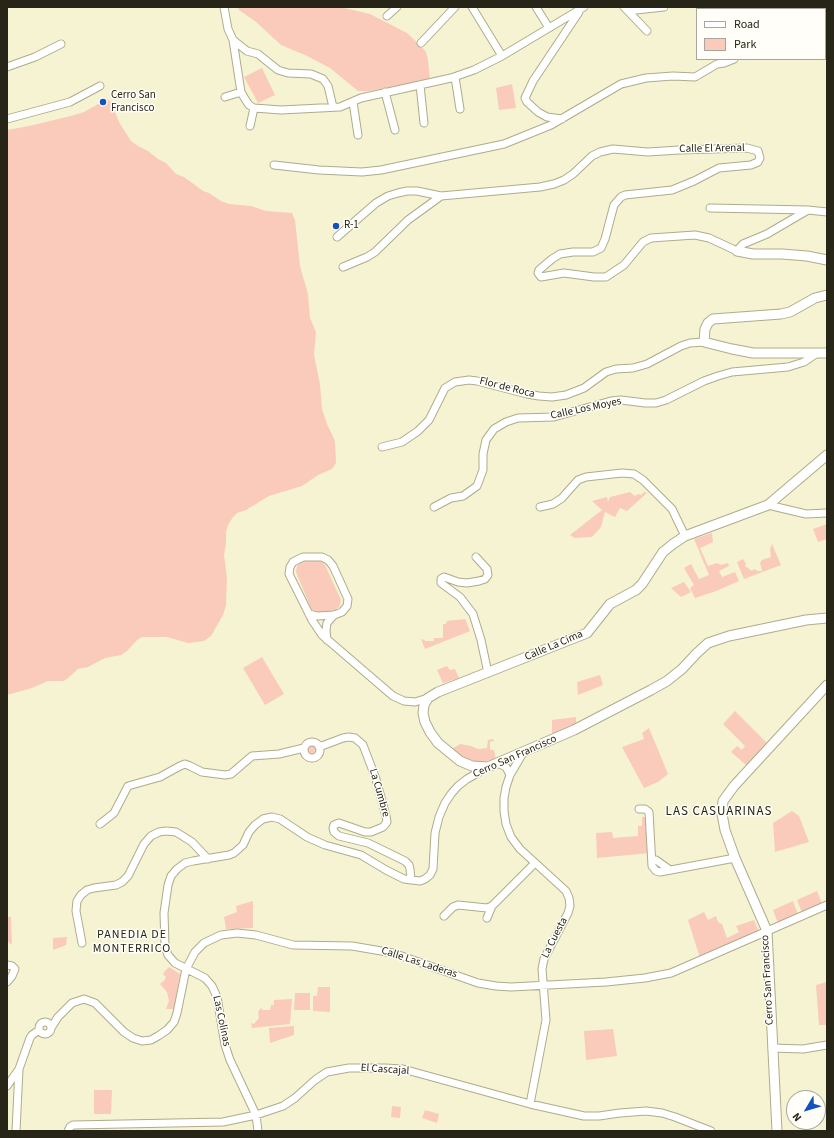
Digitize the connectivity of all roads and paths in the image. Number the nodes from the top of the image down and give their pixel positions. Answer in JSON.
{"nodes":[{"id":1,"x":224,"y":7,"type":"edge"},
{"id":2,"x":398,"y":7,"type":"edge"},
{"id":3,"x":455,"y":7,"type":"edge"},
{"id":4,"x":472,"y":7,"type":"edge"},
{"id":5,"x":536,"y":7,"type":"edge"},
{"id":6,"x":624,"y":7,"type":"edge"},
{"id":7,"x":664,"y":7,"type":"edge"},
{"id":8,"x":583,"y":8,"type":"edge"},
{"id":9,"x":387,"y":16,"type":"dead end"},
{"id":10,"x":549,"y":28,"type":"junction"},
{"id":11,"x":647,"y":31,"type":"dead end"},
{"id":12,"x":233,"y":40,"type":"junction"},
{"id":13,"x":421,"y":43,"type":"dead end"},
{"id":14,"x":61,"y":44,"type":"dead end"},
{"id":15,"x":502,"y":56,"type":"junction"},
{"id":16,"x":732,"y":60,"type":"edge"},
{"id":17,"x":7,"y":67,"type":"edge"},
{"id":18,"x":455,"y":77,"type":"junction"},
{"id":19,"x":420,"y":85,"type":"junction"},
{"id":20,"x":100,"y":86,"type":"dead end"},
{"id":21,"x":241,"y":92,"type":"junction"},
{"id":22,"x":385,"y":92,"type":"junction"},
{"id":23,"x":225,"y":97,"type":"dead end"},
{"id":24,"x":353,"y":102,"type":"junction"},
{"id":25,"x":333,"y":107,"type":"junction"},
{"id":26,"x":254,"y":108,"type":"junction"},
{"id":27,"x":460,"y":109,"type":"dead end"},
{"id":28,"x":7,"y":119,"type":"edge"},
{"id":29,"x":562,"y":119,"type":"junction"},
{"id":30,"x":424,"y":122,"type":"dead end"},
{"id":31,"x":250,"y":126,"type":"dead end"},
{"id":32,"x":395,"y":130,"type":"dead end"},
{"id":33,"x":358,"y":135,"type":"dead end"},
{"id":34,"x":274,"y":165,"type":"dead end"},
{"id":35,"x":442,"y":196,"type":"junction"},
{"id":36,"x":710,"y":208,"type":"dead end"},
{"id":37,"x":808,"y":210,"type":"junction"},
{"id":38,"x":827,"y":212,"type":"edge"},
{"id":39,"x":337,"y":237,"type":"dead end"},
{"id":40,"x":736,"y":251,"type":"junction"},
{"id":41,"x":827,"y":260,"type":"edge"},
{"id":42,"x":343,"y":267,"type":"dead end"},
{"id":43,"x":827,"y":295,"type":"edge"},
{"id":44,"x":704,"y":342,"type":"junction"},
{"id":45,"x":817,"y":353,"type":"junction"},
{"id":46,"x":827,"y":353,"type":"edge"},
{"id":47,"x":382,"y":447,"type":"dead end"},
{"id":48,"x":827,"y":455,"type":"edge"},
{"id":49,"x":768,"y":505,"type":"junction"},
{"id":50,"x":434,"y":507,"type":"dead end"},
{"id":51,"x":540,"y":507,"type":"dead end"},
{"id":52,"x":827,"y":513,"type":"edge"},
{"id":53,"x":685,"y":536,"type":"junction"},
{"id":54,"x":476,"y":557,"type":"dead end"},
{"id":55,"x":309,"y":614,"type":"junction"},
{"id":56,"x":334,"y":615,"type":"junction"},
{"id":57,"x":827,"y":618,"type":"edge"},
{"id":58,"x":326,"y":640,"type":"junction"},
{"id":59,"x":488,"y":673,"type":"junction"},
{"id":60,"x":827,"y":685,"type":"edge"},
{"id":61,"x":428,"y":698,"type":"junction"},
{"id":62,"x":319,"y":747,"type":"junction"},
{"id":63,"x":304,"y":748,"type":"junction"},
{"id":64,"x":523,"y":753,"type":"junction"},
{"id":65,"x":498,"y":763,"type":"junction"},
{"id":66,"x":488,"y":767,"type":"junction"},
{"id":67,"x":510,"y":775,"type":"junction"},
{"id":68,"x":639,"y":809,"type":"dead end"},
{"id":69,"x":100,"y":824,"type":"dead end"},
{"id":70,"x":735,"y":858,"type":"junction"},
{"id":71,"x":208,"y":859,"type":"junction"},
{"id":72,"x":536,"y":864,"type":"junction"},
{"id":73,"x":411,"y":880,"type":"junction"},
{"id":74,"x":827,"y":905,"type":"edge"},
{"id":75,"x":492,"y":906,"type":"junction"},
{"id":76,"x":444,"y":916,"type":"dead end"},
{"id":77,"x":487,"y":918,"type":"dead end"},
{"id":78,"x":767,"y":931,"type":"junction"},
{"id":79,"x":82,"y":943,"type":"dead end"},
{"id":80,"x":7,"y":964,"type":"edge"},
{"id":81,"x":186,"y":969,"type":"junction"},
{"id":82,"x":7,"y":982,"type":"edge"},
{"id":83,"x":543,"y":985,"type":"junction"},
{"id":84,"x":827,"y":1045,"type":"edge"},
{"id":85,"x":772,"y":1048,"type":"junction"},
{"id":86,"x":19,"y":1069,"type":"junction"},
{"id":87,"x":7,"y":1086,"type":"edge"},
{"id":88,"x":530,"y":1104,"type":"junction"},
{"id":89,"x":256,"y":1115,"type":"junction"},
{"id":90,"x":16,"y":1131,"type":"edge"},
{"id":91,"x":68,"y":1131,"type":"edge"},
{"id":92,"x":258,"y":1131,"type":"edge"},
{"id":93,"x":711,"y":1131,"type":"edge"},
{"id":94,"x":776,"y":1131,"type":"edge"}],
"edges":[{"from":1,"to":12,"type":"street"},
{"from":2,"to":9,"type":"street"},
{"from":3,"to":13,"type":"street"},
{"from":4,"to":15,"type":"street"},
{"from":5,"to":10,"type":"street"},
{"from":6,"to":7,"type":"street"},
{"from":6,"to":11,"type":"street"},
{"from":8,"to":10,"type":"street"},
{"from":8,"to":29,"type":"street"},
{"from":10,"to":15,"type":"street"},
{"from":12,"to":21,"type":"street"},
{"from":12,"to":25,"type":"street"},
{"from":14,"to":17,"type":"street"},
{"from":15,"to":18,"type":"street"},
{"from":16,"to":29,"type":"street"},
{"from":18,"to":19,"type":"street"},
{"from":18,"to":27,"type":"street"},
{"from":19,"to":22,"type":"street"},
{"from":19,"to":30,"type":"street"},
{"from":20,"to":28,"type":"street"},
{"from":21,"to":23,"type":"street"},
{"from":21,"to":26,"type":"street"},
{"from":22,"to":24,"type":"street"},
{"from":22,"to":32,"type":"street"},
{"from":24,"to":25,"type":"street"},
{"from":24,"to":33,"type":"street"},
{"from":25,"to":26,"type":"street"},
{"from":26,"to":31,"type":"street"},
{"from":29,"to":34,"type":"street"},
{"from":35,"to":39,"type":"street","name":"Calle El Arenal"},
{"from":35,"to":40,"type":"street","name":"Calle El Arenal"},
{"from":35,"to":42,"type":"street"},
{"from":36,"to":37,"type":"street"},
{"from":37,"to":38,"type":"street"},
{"from":37,"to":40,"type":"street"},
{"from":40,"to":41,"type":"street","name":"Calle El Arenal"},
{"from":43,"to":44,"type":"street"},
{"from":44,"to":45,"type":"street","name":"Flor de Roca"},
{"from":44,"to":47,"type":"street","name":"Flor de Roca"},
{"from":45,"to":46,"type":"street"},
{"from":45,"to":50,"type":"street","name":"Calle Los Moyes"},
{"from":48,"to":49,"type":"street","name":"Calle La Cima"},
{"from":49,"to":52,"type":"street"},
{"from":49,"to":53,"type":"street","name":"Calle La Cima"},
{"from":51,"to":53,"type":"street"},
{"from":53,"to":59,"type":"street","name":"Calle La Cima"},
{"from":54,"to":59,"type":"street"},
{"from":55,"to":56,"type":"street"},
{"from":55,"to":56,"type":"street"},
{"from":55,"to":58,"type":"street"},
{"from":56,"to":58,"type":"street"},
{"from":57,"to":64,"type":"street","name":"Cerro San Francisco"},
{"from":58,"to":61,"type":"street"},
{"from":59,"to":61,"type":"street","name":"Calle La Cima"},
{"from":60,"to":70,"type":"street","name":"Cerro San Francisco"},
{"from":61,"to":66,"type":"street"},
{"from":62,"to":63,"type":"street"},
{"from":62,"to":63,"type":"street"},
{"from":62,"to":73,"type":"street","name":"La Cumbre"},
{"from":63,"to":69,"type":"street"},
{"from":64,"to":65,"type":"street","name":"Cerro San Francisco"},
{"from":64,"to":67,"type":"street","name":"La Cuesta"},
{"from":65,"to":66,"type":"street","name":"Cerro San Francisco"},
{"from":65,"to":67,"type":"street"},
{"from":66,"to":73,"type":"street","name":"Cerro San Francisco"},
{"from":67,"to":72,"type":"street","name":"La Cuesta"},
{"from":68,"to":70,"type":"street"},
{"from":70,"to":78,"type":"street","name":"Cerro San Francisco"},
{"from":71,"to":73,"type":"street"},
{"from":71,"to":79,"type":"street"},
{"from":71,"to":81,"type":"street","name":"Las Colinas"},
{"from":72,"to":75,"type":"street"},
{"from":72,"to":83,"type":"street","name":"La Cuesta"},
{"from":74,"to":78,"type":"street","name":"Calle Las Laderas"},
{"from":75,"to":76,"type":"street"},
{"from":75,"to":77,"type":"street"},
{"from":78,"to":83,"type":"street","name":"Calle Las Laderas"},
{"from":78,"to":85,"type":"street","name":"Cerro San Francisco"},
{"from":80,"to":82,"type":"street"},
{"from":81,"to":83,"type":"street","name":"Calle Las Laderas"},
{"from":81,"to":86,"type":"street","name":"Calle Las Laderas"},
{"from":81,"to":89,"type":"street","name":"Las Colinas"},
{"from":83,"to":88,"type":"street","name":"La Cuesta"},
{"from":84,"to":85,"type":"street"},
{"from":85,"to":94,"type":"street","name":"Cerro San Francisco"},
{"from":86,"to":87,"type":"street"},
{"from":86,"to":90,"type":"street"},
{"from":88,"to":89,"type":"street","name":"El Cascajal"},
{"from":88,"to":93,"type":"street","name":"El Cascajal"},
{"from":89,"to":91,"type":"street","name":"El Cascajal"},
{"from":89,"to":92,"type":"street","name":"Las Colinas"}]}
